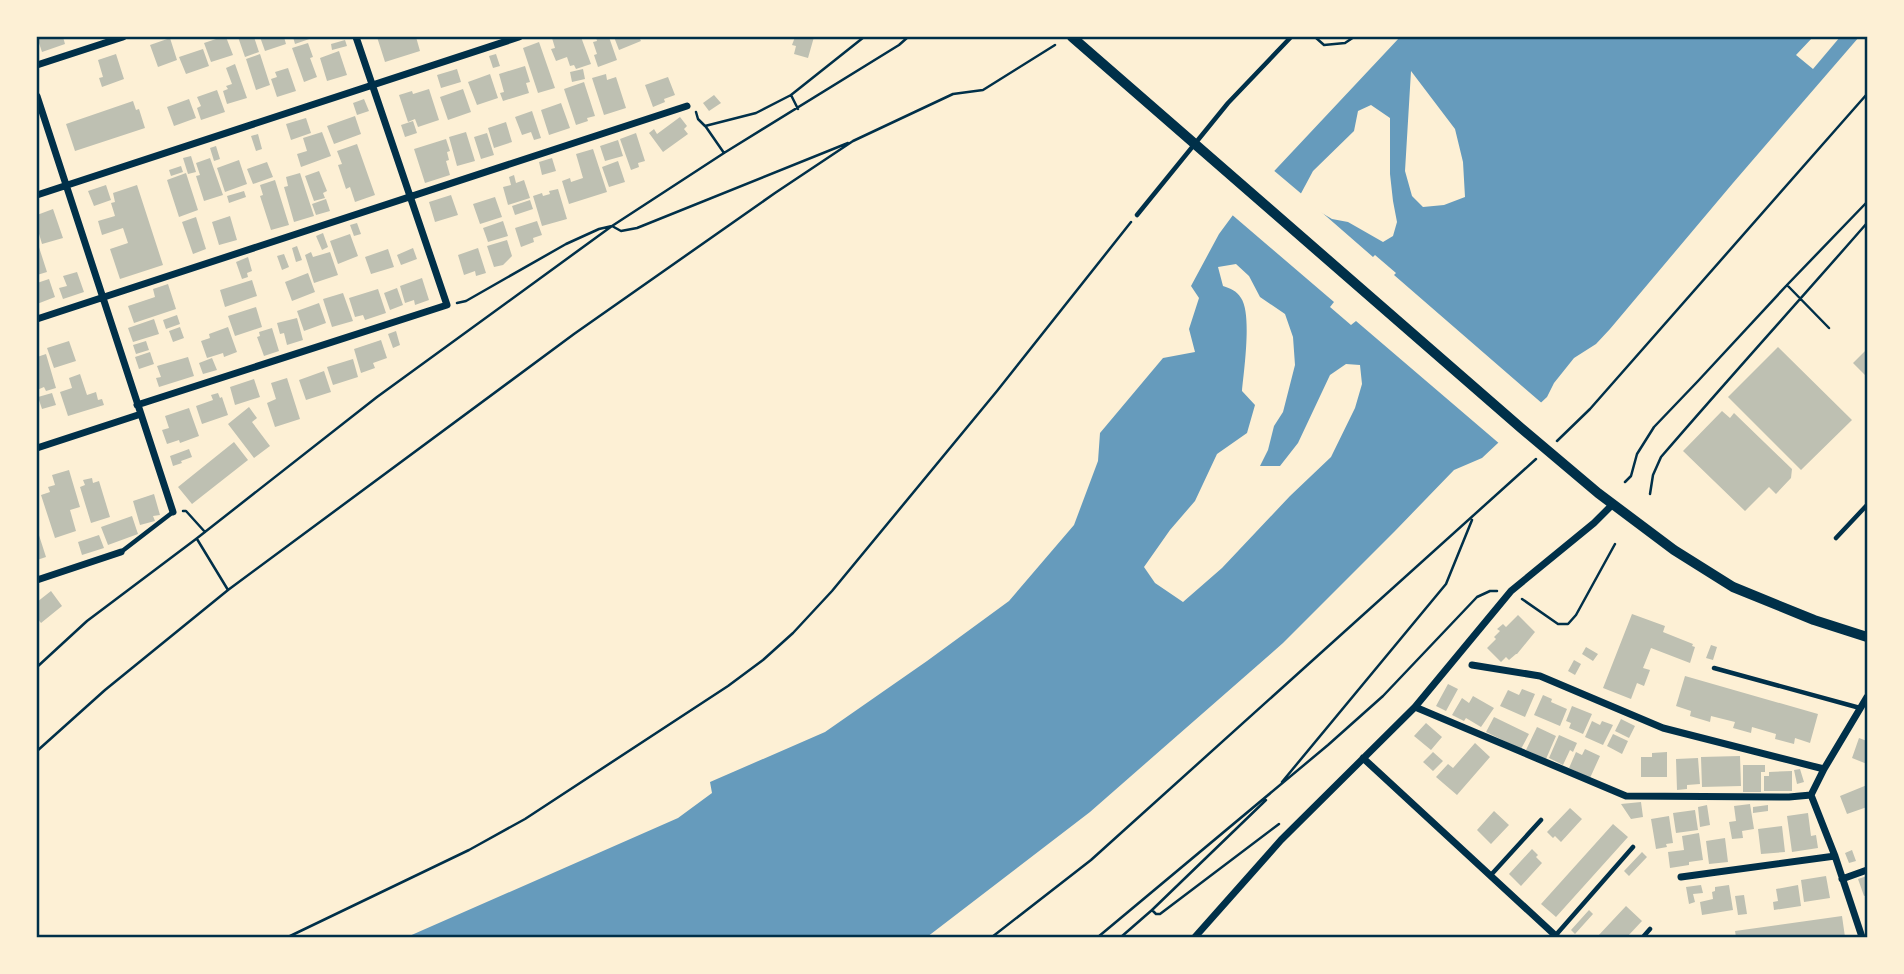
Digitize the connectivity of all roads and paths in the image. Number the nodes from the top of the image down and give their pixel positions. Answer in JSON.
{"nodes":[{"id":1,"x":122,"y":37,"type":"edge"},
{"id":2,"x":356,"y":37,"type":"edge"},
{"id":3,"x":519,"y":37,"type":"edge"},
{"id":4,"x":864,"y":37,"type":"edge"},
{"id":5,"x":908,"y":37,"type":"edge"},
{"id":6,"x":1072,"y":37,"type":"edge"},
{"id":7,"x":1291,"y":37,"type":"edge"},
{"id":8,"x":1315,"y":37,"type":"edge"},
{"id":9,"x":1354,"y":37,"type":"edge"},
{"id":10,"x":1055,"y":45,"type":"dead end"},
{"id":11,"x":37,"y":65,"type":"edge"},
{"id":12,"x":372,"y":85,"type":"junction"},
{"id":13,"x":1867,"y":94,"type":"edge"},
{"id":14,"x":791,"y":95,"type":"junction"},
{"id":15,"x":37,"y":96,"type":"edge"},
{"id":16,"x":687,"y":106,"type":"joint"},
{"id":17,"x":798,"y":109,"type":"junction"},
{"id":18,"x":705,"y":126,"type":"junction"},
{"id":19,"x":853,"y":141,"type":"junction"},
{"id":20,"x":724,"y":153,"type":"junction"},
{"id":21,"x":65,"y":185,"type":"junction"},
{"id":22,"x":37,"y":195,"type":"edge"},
{"id":23,"x":411,"y":197,"type":"junction"},
{"id":24,"x":1867,"y":202,"type":"edge"},
{"id":25,"x":1137,"y":215,"type":"joint"},
{"id":26,"x":1867,"y":223,"type":"edge"},
{"id":27,"x":612,"y":226,"type":"junction"},
{"id":28,"x":1787,"y":285,"type":"junction"},
{"id":29,"x":102,"y":298,"type":"junction"},
{"id":30,"x":1801,"y":299,"type":"junction"},
{"id":31,"x":447,"y":305,"type":"junction"},
{"id":32,"x":37,"y":319,"type":"edge"},
{"id":33,"x":1829,"y":328,"type":"dead end"},
{"id":34,"x":137,"y":405,"type":"junction"},
{"id":35,"x":141,"y":414,"type":"junction"},
{"id":36,"x":1549,"y":447,"type":"dead end"},
{"id":37,"x":37,"y":448,"type":"edge"},
{"id":38,"x":1539,"y":456,"type":"dead end"},
{"id":39,"x":1625,"y":482,"type":"dead end"},
{"id":40,"x":1650,"y":494,"type":"dead end"},
{"id":41,"x":1613,"y":504,"type":"junction"},
{"id":42,"x":1867,"y":505,"type":"edge"},
{"id":43,"x":186,"y":511,"type":"dead end"},
{"id":44,"x":173,"y":512,"type":"joint"},
{"id":45,"x":1473,"y":517,"type":"junction"},
{"id":46,"x":205,"y":532,"type":"junction"},
{"id":47,"x":1836,"y":538,"type":"dead end"},
{"id":48,"x":196,"y":539,"type":"junction"},
{"id":49,"x":1615,"y":544,"type":"dead end"},
{"id":50,"x":121,"y":552,"type":"joint"},
{"id":51,"x":37,"y":580,"type":"edge"},
{"id":52,"x":228,"y":590,"type":"junction"},
{"id":53,"x":1511,"y":591,"type":"junction"},
{"id":54,"x":1867,"y":636,"type":"edge"},
{"id":55,"x":1472,"y":665,"type":"dead end"},
{"id":56,"x":37,"y":667,"type":"edge"},
{"id":57,"x":1714,"y":668,"type":"dead end"},
{"id":58,"x":1867,"y":697,"type":"edge"},
{"id":59,"x":1415,"y":707,"type":"junction"},
{"id":60,"x":1861,"y":708,"type":"junction"},
{"id":61,"x":37,"y":751,"type":"edge"},
{"id":62,"x":1363,"y":758,"type":"junction"},
{"id":63,"x":1824,"y":769,"type":"junction"},
{"id":64,"x":1276,"y":790,"type":"junction"},
{"id":65,"x":1811,"y":795,"type":"junction"},
{"id":66,"x":1541,"y":820,"type":"dead end"},
{"id":67,"x":1290,"y":832,"type":"junction"},
{"id":68,"x":1633,"y":847,"type":"dead end"},
{"id":69,"x":1835,"y":856,"type":"junction"},
{"id":70,"x":1867,"y":870,"type":"edge"},
{"id":71,"x":1490,"y":876,"type":"junction"},
{"id":72,"x":1681,"y":877,"type":"dead end"},
{"id":73,"x":1842,"y":879,"type":"junction"},
{"id":74,"x":1152,"y":910,"type":"junction"},
{"id":75,"x":1650,"y":929,"type":"dead end"},
{"id":76,"x":1128,"y":931,"type":"junction"},
{"id":77,"x":288,"y":937,"type":"edge"},
{"id":78,"x":992,"y":937,"type":"edge"},
{"id":79,"x":1098,"y":937,"type":"edge"},
{"id":80,"x":1121,"y":937,"type":"edge"},
{"id":81,"x":1134,"y":937,"type":"edge"},
{"id":82,"x":1195,"y":937,"type":"edge"},
{"id":83,"x":1556,"y":937,"type":"edge"},
{"id":84,"x":1643,"y":937,"type":"edge"},
{"id":85,"x":1862,"y":937,"type":"edge"}],
"edges":[{"from":1,"to":11,"type":"street"},
{"from":2,"to":12,"type":"street"},
{"from":3,"to":12,"type":"street"},
{"from":4,"to":14,"type":"path"},
{"from":5,"to":17,"type":"path"},
{"from":6,"to":41,"type":"street"},
{"from":7,"to":25,"type":"lane"},
{"from":8,"to":9,"type":"path"},
{"from":10,"to":19,"type":"path"},
{"from":12,"to":21,"type":"street"},
{"from":12,"to":23,"type":"street"},
{"from":13,"to":36,"type":"path"},
{"from":14,"to":17,"type":"path"},
{"from":14,"to":18,"type":"path"},
{"from":15,"to":21,"type":"street"},
{"from":16,"to":18,"type":"path"},
{"from":16,"to":23,"type":"street"},
{"from":17,"to":20,"type":"path"},
{"from":18,"to":20,"type":"path"},
{"from":19,"to":27,"type":"path"},
{"from":19,"to":52,"type":"path"},
{"from":20,"to":27,"type":"path"},
{"from":21,"to":22,"type":"street"},
{"from":21,"to":29,"type":"street"},
{"from":23,"to":29,"type":"street"},
{"from":23,"to":31,"type":"street"},
{"from":24,"to":28,"type":"path"},
{"from":25,"to":77,"type":"path"},
{"from":26,"to":30,"type":"path"},
{"from":27,"to":31,"type":"path"},
{"from":27,"to":46,"type":"path"},
{"from":28,"to":30,"type":"path"},
{"from":28,"to":39,"type":"path"},
{"from":29,"to":32,"type":"street"},
{"from":29,"to":34,"type":"street"},
{"from":30,"to":33,"type":"path"},
{"from":30,"to":40,"type":"path"},
{"from":31,"to":34,"type":"street"},
{"from":34,"to":35,"type":"street"},
{"from":35,"to":37,"type":"street"},
{"from":35,"to":44,"type":"street"},
{"from":38,"to":45,"type":"path"},
{"from":41,"to":53,"type":"street"},
{"from":41,"to":54,"type":"street"},
{"from":42,"to":47,"type":"lane"},
{"from":43,"to":46,"type":"path"},
{"from":44,"to":50,"type":"lane"},
{"from":45,"to":64,"type":"path"},
{"from":45,"to":78,"type":"path"},
{"from":46,"to":48,"type":"path"},
{"from":48,"to":52,"type":"path"},
{"from":48,"to":56,"type":"path"},
{"from":49,"to":53,"type":"path"},
{"from":50,"to":51,"type":"street"},
{"from":52,"to":61,"type":"path"},
{"from":53,"to":59,"type":"street"},
{"from":53,"to":64,"type":"path"},
{"from":55,"to":63,"type":"street"},
{"from":57,"to":60,"type":"lane"},
{"from":58,"to":60,"type":"street"},
{"from":59,"to":62,"type":"street"},
{"from":59,"to":65,"type":"street"},
{"from":60,"to":63,"type":"street"},
{"from":62,"to":67,"type":"street"},
{"from":62,"to":71,"type":"street"},
{"from":63,"to":65,"type":"street"},
{"from":64,"to":74,"type":"path"},
{"from":64,"to":79,"type":"path"},
{"from":65,"to":69,"type":"street"},
{"from":66,"to":71,"type":"lane"},
{"from":67,"to":74,"type":"path"},
{"from":67,"to":82,"type":"street"},
{"from":68,"to":83,"type":"lane"},
{"from":69,"to":72,"type":"street"},
{"from":69,"to":73,"type":"street"},
{"from":70,"to":73,"type":"street"},
{"from":71,"to":83,"type":"street"},
{"from":73,"to":85,"type":"street"},
{"from":74,"to":76,"type":"path"},
{"from":75,"to":84,"type":"lane"},
{"from":76,"to":80,"type":"path"},
{"from":76,"to":81,"type":"path"}]}
